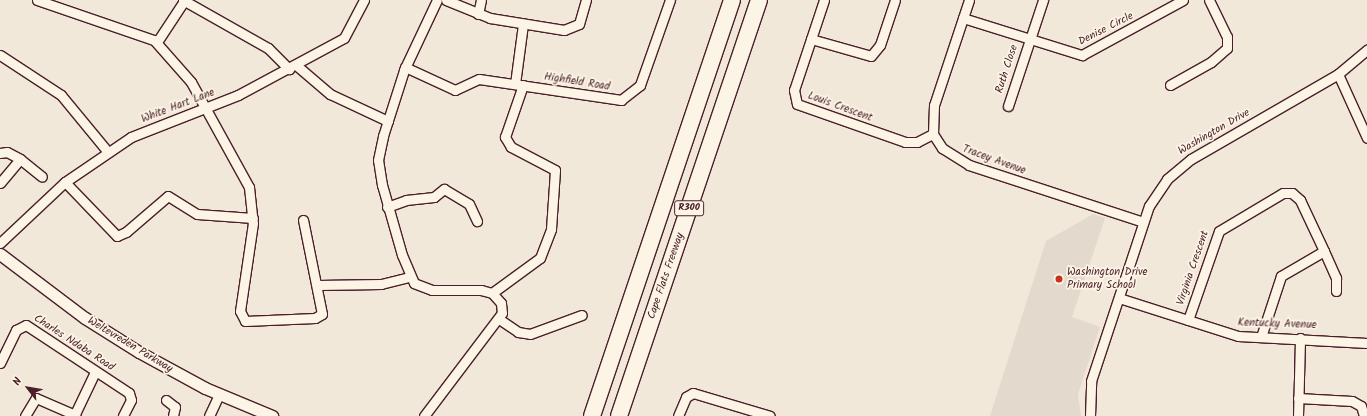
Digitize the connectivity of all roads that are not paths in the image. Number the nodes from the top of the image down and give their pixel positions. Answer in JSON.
{"nodes":[{"id":1,"x":37,"y":0,"type":"edge"},
{"id":2,"x":184,"y":0,"type":"edge"},
{"id":3,"x":364,"y":0,"type":"edge"},
{"id":4,"x":437,"y":0,"type":"edge"},
{"id":5,"x":446,"y":0,"type":"edge"},
{"id":6,"x":481,"y":0,"type":"edge"},
{"id":7,"x":586,"y":0,"type":"edge"},
{"id":8,"x":670,"y":0,"type":"edge"},
{"id":9,"x":732,"y":0,"type":"edge"},
{"id":10,"x":759,"y":0,"type":"edge"},
{"id":11,"x":824,"y":0,"type":"edge"},
{"id":12,"x":895,"y":0,"type":"edge"},
{"id":13,"x":969,"y":0,"type":"edge"},
{"id":14,"x":1043,"y":0,"type":"edge"},
{"id":15,"x":1183,"y":0,"type":"edge"},
{"id":16,"x":1209,"y":0,"type":"edge"},
{"id":17,"x":478,"y":14,"type":"junction"},
{"id":18,"x":963,"y":18,"type":"junction"},
{"id":19,"x":523,"y":24,"type":"junction"},
{"id":20,"x":811,"y":39,"type":"junction"},
{"id":21,"x":1030,"y":40,"type":"junction"},
{"id":22,"x":157,"y":42,"type":"junction"},
{"id":23,"x":1367,"y":50,"type":"edge"},
{"id":24,"x":0,"y":55,"type":"edge"},
{"id":25,"x":406,"y":64,"type":"junction"},
{"id":26,"x":293,"y":67,"type":"junction"},
{"id":27,"x":1338,"y":74,"type":"junction"},
{"id":28,"x":519,"y":84,"type":"junction"},
{"id":29,"x":1170,"y":85,"type":"dead end"},
{"id":30,"x":1008,"y":106,"type":"dead end"},
{"id":31,"x":207,"y":107,"type":"junction"},
{"id":32,"x":388,"y":120,"type":"junction"},
{"id":33,"x":933,"y":134,"type":"junction"},
{"id":34,"x":1367,"y":138,"type":"edge"},
{"id":35,"x":108,"y":152,"type":"junction"},
{"id":36,"x":0,"y":153,"type":"edge"},
{"id":37,"x":20,"y":159,"type":"junction"},
{"id":38,"x":42,"y":177,"type":"dead end"},
{"id":39,"x":65,"y":182,"type":"junction"},
{"id":40,"x":0,"y":183,"type":"edge"},
{"id":41,"x":387,"y":207,"type":"junction"},
{"id":42,"x":253,"y":218,"type":"junction"},
{"id":43,"x":304,"y":220,"type":"dead end"},
{"id":44,"x":477,"y":221,"type":"dead end"},
{"id":45,"x":1143,"y":222,"type":"junction"},
{"id":46,"x":0,"y":243,"type":"edge"},
{"id":47,"x":1324,"y":251,"type":"junction"},
{"id":48,"x":0,"y":254,"type":"edge"},
{"id":49,"x":410,"y":277,"type":"junction"},
{"id":50,"x":318,"y":285,"type":"junction"},
{"id":51,"x":1336,"y":292,"type":"dead end"},
{"id":52,"x":492,"y":293,"type":"junction"},
{"id":53,"x":1119,"y":298,"type":"junction"},
{"id":54,"x":582,"y":315,"type":"dead end"},
{"id":55,"x":499,"y":319,"type":"junction"},
{"id":56,"x":1188,"y":320,"type":"junction"},
{"id":57,"x":1261,"y":337,"type":"junction"},
{"id":58,"x":1300,"y":338,"type":"junction"},
{"id":59,"x":1367,"y":343,"type":"edge"},
{"id":60,"x":0,"y":363,"type":"edge"},
{"id":61,"x":95,"y":372,"type":"junction"},
{"id":62,"x":219,"y":395,"type":"junction"},
{"id":63,"x":1298,"y":398,"type":"junction"},
{"id":64,"x":166,"y":400,"type":"dead end"},
{"id":65,"x":74,"y":415,"type":"edge"},
{"id":66,"x":25,"y":416,"type":"edge"},
{"id":67,"x":123,"y":416,"type":"edge"},
{"id":68,"x":173,"y":416,"type":"edge"},
{"id":69,"x":209,"y":416,"type":"edge"},
{"id":70,"x":272,"y":416,"type":"edge"},
{"id":71,"x":424,"y":416,"type":"edge"},
{"id":72,"x":592,"y":416,"type":"edge"},
{"id":73,"x":619,"y":416,"type":"edge"},
{"id":74,"x":678,"y":416,"type":"edge"},
{"id":75,"x":770,"y":416,"type":"edge"},
{"id":76,"x":1090,"y":416,"type":"edge"},
{"id":77,"x":1298,"y":416,"type":"edge"},
{"id":78,"x":1364,"y":416,"type":"edge"}],
"edges":[{"from":1,"to":22,"type":"street"},
{"from":2,"to":22,"type":"street"},
{"from":2,"to":26,"type":"street"},
{"from":3,"to":26,"type":"street","name":"White Hart Lane"},
{"from":4,"to":25,"type":"street"},
{"from":5,"to":17,"type":"street"},
{"from":6,"to":17,"type":"street"},
{"from":7,"to":19,"type":"street"},
{"from":8,"to":28,"type":"street","name":"Highfield Road"},
{"from":9,"to":72,"type":"highway","number":"R300"},
{"from":10,"to":73,"type":"highway","name":"Cape Flats Freeway","number":"R300"},
{"from":11,"to":20,"type":"street","name":"Louis Crescent"},
{"from":12,"to":20,"type":"street"},
{"from":13,"to":18,"type":"street"},
{"from":14,"to":21,"type":"street"},
{"from":15,"to":21,"type":"street","name":"Denise Circle"},
{"from":16,"to":29,"type":"street"},
{"from":17,"to":19,"type":"street"},
{"from":18,"to":21,"type":"street","name":"Denise Circle"},
{"from":18,"to":33,"type":"street"},
{"from":19,"to":28,"type":"street"},
{"from":20,"to":33,"type":"street","name":"Louis Crescent"},
{"from":21,"to":30,"type":"street","name":"Ruth Close"},
{"from":22,"to":31,"type":"street"},
{"from":23,"to":27,"type":"street","name":"Washington Drive"},
{"from":24,"to":35,"type":"street"},
{"from":25,"to":28,"type":"street","name":"Highfield Road"},
{"from":25,"to":32,"type":"street"},
{"from":26,"to":31,"type":"street","name":"White Hart Lane"},
{"from":26,"to":32,"type":"street"},
{"from":27,"to":34,"type":"street"},
{"from":27,"to":45,"type":"street","name":"Washington Drive"},
{"from":28,"to":52,"type":"street"},
{"from":31,"to":35,"type":"street","name":"White Hart Lane"},
{"from":31,"to":42,"type":"street"},
{"from":32,"to":41,"type":"street"},
{"from":33,"to":45,"type":"street","name":"Tracey Avenue"},
{"from":35,"to":39,"type":"street","name":"White Hart Lane"},
{"from":36,"to":37,"type":"street"},
{"from":37,"to":38,"type":"street"},
{"from":37,"to":40,"type":"street"},
{"from":39,"to":42,"type":"street"},
{"from":39,"to":46,"type":"street","name":"White Hart Lane"},
{"from":41,"to":44,"type":"street"},
{"from":41,"to":49,"type":"street"},
{"from":42,"to":50,"type":"street"},
{"from":43,"to":50,"type":"street"},
{"from":45,"to":53,"type":"street","name":"Washington Drive"},
{"from":47,"to":51,"type":"street","name":"Virginia Crescent"},
{"from":47,"to":56,"type":"street","name":"Virginia Crescent"},
{"from":47,"to":57,"type":"street"},
{"from":48,"to":62,"type":"street","name":"Weltevreden Parkway"},
{"from":49,"to":50,"type":"street"},
{"from":49,"to":52,"type":"street"},
{"from":52,"to":55,"type":"street"},
{"from":53,"to":56,"type":"street","name":"Kentucky Avenue"},
{"from":53,"to":76,"type":"street","name":"Washington Drive"},
{"from":54,"to":55,"type":"street"},
{"from":55,"to":71,"type":"street"},
{"from":56,"to":57,"type":"street","name":"Kentucky Avenue"},
{"from":57,"to":58,"type":"street","name":"Kentucky Avenue"},
{"from":58,"to":59,"type":"street","name":"Kentucky Avenue"},
{"from":58,"to":63,"type":"street"},
{"from":60,"to":61,"type":"street","name":"Charles Ndaba Road"},
{"from":61,"to":65,"type":"street"},
{"from":61,"to":67,"type":"street","name":"Charles Ndaba Road"},
{"from":62,"to":69,"type":"street"},
{"from":62,"to":70,"type":"street","name":"Weltevreden Parkway"},
{"from":63,"to":77,"type":"street"},
{"from":63,"to":78,"type":"street"},
{"from":64,"to":68,"type":"street"},
{"from":65,"to":66,"type":"street"},
{"from":74,"to":75,"type":"street"}]}
